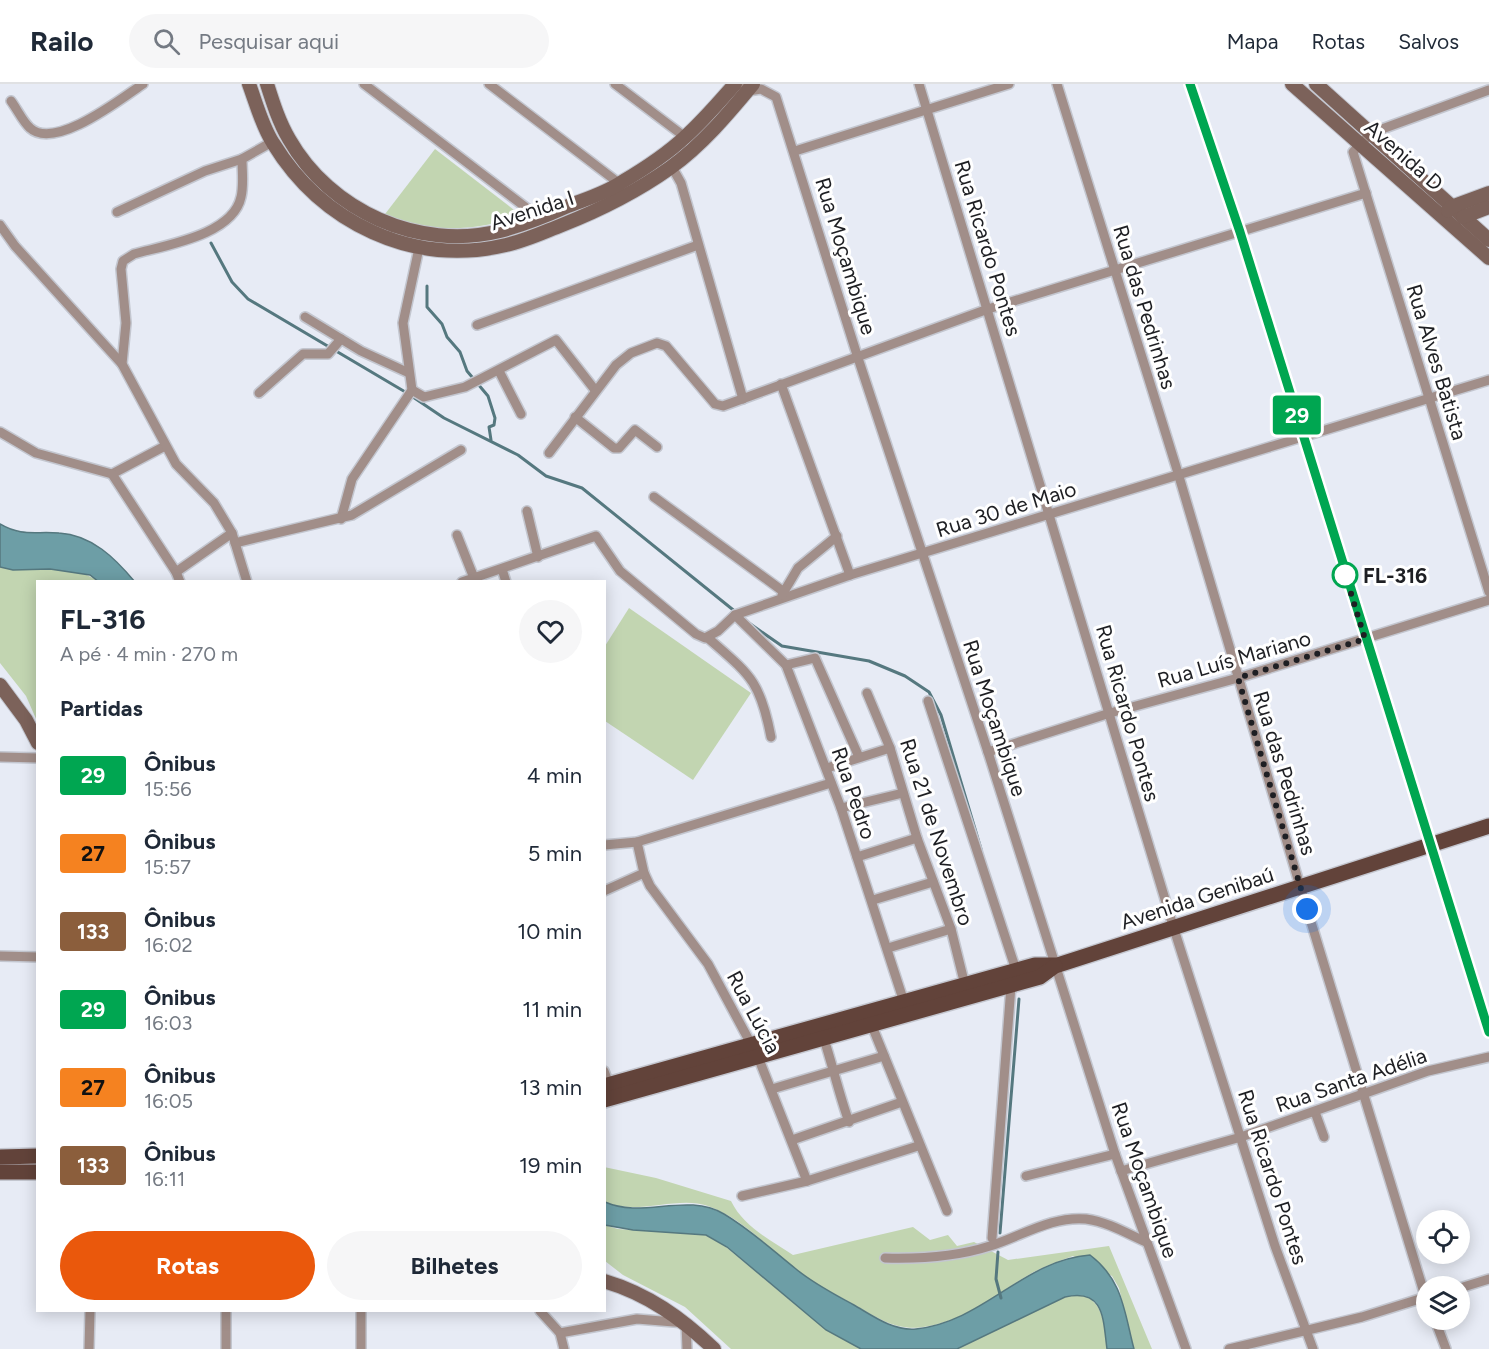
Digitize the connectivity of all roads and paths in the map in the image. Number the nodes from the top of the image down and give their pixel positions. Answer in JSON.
{"nodes":[{"id":1,"x":143,"y":84,"type":"edge"},
{"id":2,"x":249,"y":84,"type":"edge"},
{"id":3,"x":267,"y":84,"type":"edge"},
{"id":4,"x":364,"y":84,"type":"edge"},
{"id":5,"x":489,"y":84,"type":"edge"},
{"id":6,"x":615,"y":84,"type":"edge"},
{"id":7,"x":772,"y":84,"type":"edge"},
{"id":8,"x":919,"y":84,"type":"edge"},
{"id":9,"x":1009,"y":84,"type":"edge"},
{"id":10,"x":1057,"y":84,"type":"edge"},
{"id":11,"x":1190,"y":84,"type":"edge"},
{"id":12,"x":1292,"y":84,"type":"edge"},
{"id":13,"x":1316,"y":84,"type":"edge"},
{"id":14,"x":744,"y":86,"type":"edge"},
{"id":15,"x":1489,"y":90,"type":"edge"},
{"id":16,"x":776,"y":97,"type":"junction"},
{"id":17,"x":12,"y":101,"type":"dead end"},
{"id":18,"x":927,"y":110,"type":"junction"},
{"id":19,"x":1371,"y":133,"type":"junction"},
{"id":20,"x":685,"y":137,"type":"junction"},
{"id":21,"x":272,"y":142,"type":"junction"},
{"id":22,"x":1361,"y":144,"type":"junction"},
{"id":23,"x":795,"y":152,"type":"junction"},
{"id":24,"x":242,"y":159,"type":"junction"},
{"id":25,"x":672,"y":167,"type":"junction"},
{"id":26,"x":620,"y":184,"type":"junction"},
{"id":27,"x":1366,"y":193,"type":"junction"},
{"id":28,"x":1489,"y":193,"type":"edge"},
{"id":29,"x":1489,"y":207,"type":"edge"},
{"id":30,"x":117,"y":212,"type":"dead end"},
{"id":31,"x":1447,"y":212,"type":"junction"},
{"id":32,"x":1462,"y":217,"type":"junction"},
{"id":33,"x":540,"y":219,"type":"junction"},
{"id":34,"x":0,"y":225,"type":"edge"},
{"id":35,"x":552,"y":228,"type":"junction"},
{"id":36,"x":1240,"y":232,"type":"junction"},
{"id":37,"x":1489,"y":240,"type":"edge"},
{"id":38,"x":698,"y":245,"type":"junction"},
{"id":39,"x":419,"y":248,"type":"junction"},
{"id":40,"x":1489,"y":258,"type":"edge"},
{"id":41,"x":1115,"y":270,"type":"junction"},
{"id":42,"x":988,"y":309,"type":"junction"},
{"id":43,"x":305,"y":317,"type":"dead end"},
{"id":44,"x":477,"y":325,"type":"dead end"},
{"id":45,"x":341,"y":339,"type":"junction"},
{"id":46,"x":857,"y":355,"type":"junction"},
{"id":47,"x":122,"y":364,"type":"junction"},
{"id":48,"x":499,"y":371,"type":"junction"},
{"id":49,"x":409,"y":373,"type":"junction"},
{"id":50,"x":1489,"y":380,"type":"edge"},
{"id":51,"x":780,"y":384,"type":"junction"},
{"id":52,"x":595,"y":390,"type":"junction"},
{"id":53,"x":259,"y":393,"type":"dead end"},
{"id":54,"x":410,"y":393,"type":"junction"},
{"id":55,"x":743,"y":399,"type":"junction"},
{"id":56,"x":1431,"y":399,"type":"junction"},
{"id":57,"x":521,"y":414,"type":"dead end"},
{"id":58,"x":575,"y":417,"type":"junction"},
{"id":59,"x":0,"y":432,"type":"edge"},
{"id":60,"x":1303,"y":435,"type":"junction"},
{"id":61,"x":165,"y":446,"type":"junction"},
{"id":62,"x":657,"y":447,"type":"dead end"},
{"id":63,"x":461,"y":450,"type":"dead end"},
{"id":64,"x":549,"y":453,"type":"dead end"},
{"id":65,"x":1178,"y":473,"type":"junction"},
{"id":66,"x":112,"y":474,"type":"junction"},
{"id":67,"x":654,"y":498,"type":"dead end"},
{"id":68,"x":527,"y":511,"type":"dead end"},
{"id":69,"x":1050,"y":514,"type":"junction"},
{"id":70,"x":341,"y":519,"type":"junction"},
{"id":71,"x":457,"y":535,"type":"dead end"},
{"id":72,"x":837,"y":536,"type":"junction"},
{"id":73,"x":234,"y":538,"type":"junction"},
{"id":74,"x":922,"y":554,"type":"junction"},
{"id":75,"x":538,"y":556,"type":"junction"},
{"id":76,"x":502,"y":569,"type":"junction"},
{"id":77,"x":176,"y":572,"type":"junction"},
{"id":78,"x":850,"y":575,"type":"junction"},
{"id":79,"x":474,"y":578,"type":"junction"},
{"id":80,"x":179,"y":580,"type":"edge"},
{"id":81,"x":246,"y":580,"type":"edge"},
{"id":82,"x":468,"y":580,"type":"edge"},
{"id":83,"x":505,"y":580,"type":"edge"},
{"id":84,"x":1489,"y":592,"type":"edge"},
{"id":85,"x":782,"y":597,"type":"junction"},
{"id":86,"x":1489,"y":600,"type":"edge"},
{"id":87,"x":735,"y":615,"type":"junction"},
{"id":88,"x":708,"y":638,"type":"junction"},
{"id":89,"x":1365,"y":639,"type":"junction"},
{"id":90,"x":786,"y":665,"type":"junction"},
{"id":91,"x":1238,"y":678,"type":"junction"},
{"id":92,"x":0,"y":685,"type":"edge"},
{"id":93,"x":867,"y":693,"type":"dead end"},
{"id":94,"x":928,"y":701,"type":"dead end"},
{"id":95,"x":1110,"y":713,"type":"junction"},
{"id":96,"x":771,"y":737,"type":"dead end"},
{"id":97,"x":36,"y":739,"type":"edge"},
{"id":98,"x":890,"y":748,"type":"junction"},
{"id":99,"x":988,"y":752,"type":"junction"},
{"id":100,"x":0,"y":757,"type":"edge"},
{"id":101,"x":859,"y":757,"type":"junction"},
{"id":102,"x":36,"y":758,"type":"edge"},
{"id":103,"x":826,"y":768,"type":"junction"},
{"id":104,"x":831,"y":783,"type":"junction"},
{"id":105,"x":903,"y":793,"type":"junction"},
{"id":106,"x":842,"y":808,"type":"junction"},
{"id":107,"x":1489,"y":826,"type":"edge"},
{"id":108,"x":917,"y":838,"type":"junction"},
{"id":109,"x":637,"y":842,"type":"junction"},
{"id":110,"x":1430,"y":844,"type":"junction"},
{"id":111,"x":606,"y":845,"type":"edge"},
{"id":112,"x":857,"y":857,"type":"junction"},
{"id":113,"x":644,"y":873,"type":"junction"},
{"id":114,"x":933,"y":882,"type":"junction"},
{"id":115,"x":1300,"y":886,"type":"junction"},
{"id":116,"x":606,"y":890,"type":"edge"},
{"id":117,"x":873,"y":900,"type":"junction"},
{"id":118,"x":951,"y":929,"type":"junction"},
{"id":119,"x":1174,"y":929,"type":"junction"},
{"id":120,"x":888,"y":948,"type":"junction"},
{"id":121,"x":0,"y":956,"type":"edge"},
{"id":122,"x":36,"y":957,"type":"edge"},
{"id":123,"x":1054,"y":966,"type":"junction"},
{"id":124,"x":1016,"y":970,"type":"junction"},
{"id":125,"x":965,"y":985,"type":"junction"},
{"id":126,"x":1011,"y":986,"type":"junction"},
{"id":127,"x":904,"y":1002,"type":"junction"},
{"id":128,"x":869,"y":1019,"type":"junction"},
{"id":129,"x":1489,"y":1032,"type":"edge"},
{"id":130,"x":824,"y":1039,"type":"junction"},
{"id":131,"x":755,"y":1051,"type":"junction"},
{"id":132,"x":884,"y":1056,"type":"junction"},
{"id":133,"x":1489,"y":1057,"type":"edge"},
{"id":134,"x":834,"y":1072,"type":"junction"},
{"id":135,"x":606,"y":1080,"type":"edge"},
{"id":136,"x":772,"y":1089,"type":"junction"},
{"id":137,"x":1363,"y":1093,"type":"junction"},
{"id":138,"x":606,"y":1099,"type":"edge"},
{"id":139,"x":902,"y":1102,"type":"junction"},
{"id":140,"x":1315,"y":1112,"type":"junction"},
{"id":141,"x":849,"y":1122,"type":"junction"},
{"id":142,"x":1241,"y":1137,"type":"junction"},
{"id":143,"x":1324,"y":1137,"type":"dead end"},
{"id":144,"x":792,"y":1140,"type":"junction"},
{"id":145,"x":918,"y":1146,"type":"junction"},
{"id":146,"x":1115,"y":1154,"type":"junction"},
{"id":147,"x":36,"y":1156,"type":"edge"},
{"id":148,"x":0,"y":1157,"type":"edge"},
{"id":149,"x":1121,"y":1171,"type":"junction"},
{"id":150,"x":0,"y":1172,"type":"edge"},
{"id":151,"x":36,"y":1172,"type":"edge"},
{"id":152,"x":1026,"y":1176,"type":"dead end"},
{"id":153,"x":807,"y":1182,"type":"junction"},
{"id":154,"x":742,"y":1196,"type":"dead end"},
{"id":155,"x":947,"y":1211,"type":"dead end"},
{"id":156,"x":992,"y":1238,"type":"dead end"},
{"id":157,"x":1146,"y":1242,"type":"junction"},
{"id":158,"x":885,"y":1258,"type":"dead end"},
{"id":159,"x":1419,"y":1276,"type":"edge"},
{"id":160,"x":1489,"y":1279,"type":"edge"},
{"id":161,"x":606,"y":1282,"type":"edge"},
{"id":162,"x":1470,"y":1285,"type":"edge"},
{"id":163,"x":1416,"y":1301,"type":"edge"},
{"id":164,"x":90,"y":1312,"type":"edge"},
{"id":165,"x":226,"y":1312,"type":"edge"},
{"id":166,"x":361,"y":1312,"type":"edge"},
{"id":167,"x":541,"y":1312,"type":"edge"},
{"id":168,"x":686,"y":1323,"type":"junction"},
{"id":169,"x":1306,"y":1330,"type":"junction"},
{"id":170,"x":1439,"y":1330,"type":"edge"},
{"id":171,"x":560,"y":1333,"type":"junction"},
{"id":172,"x":89,"y":1349,"type":"edge"},
{"id":173,"x":226,"y":1349,"type":"edge"},
{"id":174,"x":361,"y":1349,"type":"edge"},
{"id":175,"x":564,"y":1349,"type":"edge"},
{"id":176,"x":687,"y":1349,"type":"edge"},
{"id":177,"x":714,"y":1349,"type":"edge"},
{"id":178,"x":1186,"y":1349,"type":"edge"},
{"id":179,"x":1229,"y":1349,"type":"edge"},
{"id":180,"x":1313,"y":1349,"type":"edge"},
{"id":181,"x":1446,"y":1349,"type":"edge"}],
"edges":[{"from":1,"to":17,"type":"street"},
{"from":2,"to":21,"type":"street","name":"Avenida I"},
{"from":3,"to":33,"type":"street","name":"Avenida I"},
{"from":4,"to":33,"type":"street"},
{"from":5,"to":26,"type":"street"},
{"from":6,"to":20,"type":"street"},
{"from":7,"to":16,"type":"street","name":"Rua Moçambique"},
{"from":8,"to":18,"type":"street","name":"Rua Ricardo Pontes"},
{"from":9,"to":18,"type":"street"},
{"from":10,"to":41,"type":"street","name":"Rua das Pedrinhas"},
{"from":11,"to":36,"type":"street"},
{"from":12,"to":22,"type":"street","name":"Avenida D"},
{"from":13,"to":19,"type":"street","name":"Avenida D"},
{"from":14,"to":16,"type":"street"},
{"from":14,"to":20,"type":"street","name":"Avenida I"},
{"from":14,"to":25,"type":"street","name":"Avenida I"},
{"from":15,"to":19,"type":"street"},
{"from":16,"to":23,"type":"street","name":"Rua Moçambique"},
{"from":18,"to":23,"type":"street"},
{"from":18,"to":42,"type":"street","name":"Rua Ricardo Pontes"},
{"from":19,"to":22,"type":"street"},
{"from":19,"to":31,"type":"street","name":"Avenida D"},
{"from":20,"to":26,"type":"street","name":"Avenida I"},
{"from":21,"to":24,"type":"street"},
{"from":21,"to":39,"type":"street","name":"Avenida I"},
{"from":22,"to":27,"type":"street","name":"Rua Alves Batista"},
{"from":22,"to":31,"type":"street","name":"Avenida D"},
{"from":23,"to":46,"type":"street","name":"Rua Moçambique"},
{"from":24,"to":30,"type":"street"},
{"from":24,"to":47,"type":"street"},
{"from":25,"to":35,"type":"street","name":"Avenida I"},
{"from":25,"to":38,"type":"street"},
{"from":26,"to":33,"type":"street","name":"Avenida I"},
{"from":27,"to":36,"type":"street"},
{"from":27,"to":56,"type":"street","name":"Rua Alves Batista"},
{"from":28,"to":31,"type":"street"},
{"from":29,"to":32,"type":"street"},
{"from":31,"to":32,"type":"street","name":"Avenida D"},
{"from":31,"to":40,"type":"street","name":"Avenida D"},
{"from":32,"to":37,"type":"street","name":"Avenida D"},
{"from":33,"to":35,"type":"street"},
{"from":34,"to":47,"type":"street"},
{"from":35,"to":39,"type":"street","name":"Avenida I"},
{"from":36,"to":41,"type":"street"},
{"from":36,"to":60,"type":"street"},
{"from":38,"to":44,"type":"street"},
{"from":38,"to":55,"type":"street"},
{"from":39,"to":49,"type":"street"},
{"from":41,"to":42,"type":"street"},
{"from":41,"to":65,"type":"street","name":"Rua das Pedrinhas"},
{"from":42,"to":46,"type":"street"},
{"from":42,"to":69,"type":"street","name":"Rua Ricardo Pontes"},
{"from":43,"to":45,"type":"street"},
{"from":45,"to":49,"type":"street"},
{"from":45,"to":53,"type":"street"},
{"from":46,"to":51,"type":"street"},
{"from":46,"to":74,"type":"street","name":"Rua Moçambique"},
{"from":47,"to":61,"type":"street"},
{"from":48,"to":52,"type":"street"},
{"from":48,"to":54,"type":"street"},
{"from":48,"to":57,"type":"street"},
{"from":49,"to":54,"type":"street"},
{"from":50,"to":56,"type":"street","name":"Rua 30 de Maio"},
{"from":51,"to":55,"type":"street"},
{"from":51,"to":72,"type":"street"},
{"from":52,"to":55,"type":"street"},
{"from":52,"to":58,"type":"street"},
{"from":54,"to":70,"type":"street"},
{"from":56,"to":60,"type":"street","name":"Rua 30 de Maio"},
{"from":56,"to":84,"type":"street","name":"Rua Alves Batista"},
{"from":58,"to":62,"type":"street"},
{"from":58,"to":64,"type":"street"},
{"from":59,"to":66,"type":"street"},
{"from":60,"to":65,"type":"street","name":"Rua 30 de Maio"},
{"from":60,"to":89,"type":"street"},
{"from":61,"to":66,"type":"street"},
{"from":61,"to":73,"type":"street"},
{"from":63,"to":70,"type":"street"},
{"from":65,"to":69,"type":"street","name":"Rua 30 de Maio"},
{"from":65,"to":91,"type":"street","name":"Rua das Pedrinhas"},
{"from":66,"to":77,"type":"street"},
{"from":67,"to":85,"type":"street"},
{"from":68,"to":75,"type":"street"},
{"from":69,"to":74,"type":"street","name":"Rua 30 de Maio"},
{"from":69,"to":95,"type":"street","name":"Rua Ricardo Pontes"},
{"from":70,"to":73,"type":"street"},
{"from":71,"to":79,"type":"street"},
{"from":72,"to":78,"type":"street"},
{"from":72,"to":85,"type":"street"},
{"from":73,"to":77,"type":"street"},
{"from":73,"to":81,"type":"street"},
{"from":74,"to":78,"type":"street","name":"Rua 30 de Maio"},
{"from":74,"to":99,"type":"street","name":"Rua Moçambique"},
{"from":75,"to":76,"type":"street"},
{"from":75,"to":88,"type":"street"},
{"from":76,"to":79,"type":"street"},
{"from":76,"to":83,"type":"street"},
{"from":77,"to":80,"type":"street"},
{"from":78,"to":85,"type":"street","name":"Rua 30 de Maio"},
{"from":79,"to":82,"type":"street"},
{"from":85,"to":87,"type":"street","name":"Rua 30 de Maio"},
{"from":86,"to":89,"type":"street","name":"Rua Luís Mariano"},
{"from":87,"to":88,"type":"street","name":"Rua 30 de Maio"},
{"from":87,"to":90,"type":"street","name":"Rua Pedro"},
{"from":88,"to":96,"type":"street"},
{"from":89,"to":91,"type":"street","name":"Rua Luís Mariano"},
{"from":89,"to":110,"type":"street"},
{"from":90,"to":101,"type":"street"},
{"from":90,"to":103,"type":"street","name":"Rua Pedro"},
{"from":91,"to":95,"type":"street","name":"Rua Luís Mariano"},
{"from":91,"to":115,"type":"street","name":"Rua das Pedrinhas"},
{"from":92,"to":97,"type":"street"},
{"from":93,"to":98,"type":"street","name":"Rua 21 de Novembro"},
{"from":94,"to":124,"type":"street"},
{"from":95,"to":99,"type":"street","name":"Rua Luís Mariano"},
{"from":95,"to":119,"type":"street","name":"Rua Ricardo Pontes"},
{"from":98,"to":101,"type":"street"},
{"from":98,"to":105,"type":"street","name":"Rua 21 de Novembro"},
{"from":99,"to":123,"type":"street","name":"Rua Moçambique"},
{"from":100,"to":102,"type":"street"},
{"from":101,"to":103,"type":"street"},
{"from":103,"to":104,"type":"street","name":"Rua Pedro"},
{"from":104,"to":106,"type":"street","name":"Rua Pedro"},
{"from":104,"to":109,"type":"street"},
{"from":105,"to":106,"type":"street"},
{"from":105,"to":108,"type":"street","name":"Rua 21 de Novembro"},
{"from":106,"to":112,"type":"street","name":"Rua Pedro"},
{"from":107,"to":110,"type":"main road","name":"Avenida Genibaú"},
{"from":108,"to":112,"type":"street"},
{"from":108,"to":114,"type":"street","name":"Rua 21 de Novembro"},
{"from":109,"to":111,"type":"street"},
{"from":109,"to":113,"type":"street","name":"Rua Lúcia"},
{"from":110,"to":115,"type":"main road","name":"Avenida Genibaú"},
{"from":110,"to":129,"type":"street"},
{"from":112,"to":117,"type":"street","name":"Rua Pedro"},
{"from":113,"to":116,"type":"street"},
{"from":113,"to":131,"type":"street","name":"Rua Lúcia"},
{"from":114,"to":117,"type":"street"},
{"from":114,"to":118,"type":"street","name":"Rua 21 de Novembro"},
{"from":115,"to":119,"type":"main road","name":"Avenida Genibaú"},
{"from":115,"to":137,"type":"street","name":"Rua das Pedrinhas"},
{"from":117,"to":120,"type":"street","name":"Rua Pedro"},
{"from":118,"to":120,"type":"street"},
{"from":118,"to":125,"type":"street","name":"Rua 21 de Novembro"},
{"from":119,"to":123,"type":"main road","name":"Avenida Genibaú"},
{"from":119,"to":142,"type":"street","name":"Rua Ricardo Pontes"},
{"from":120,"to":127,"type":"street","name":"Rua Pedro"},
{"from":121,"to":122,"type":"street"},
{"from":123,"to":124,"type":"main road","name":"Avenida Genibaú"},
{"from":123,"to":126,"type":"main road","name":"Avenida Genibaú"},
{"from":123,"to":146,"type":"street","name":"Rua Moçambique"},
{"from":124,"to":125,"type":"main road","name":"Avenida Genibaú"},
{"from":125,"to":127,"type":"main road","name":"Avenida Genibaú"},
{"from":126,"to":128,"type":"main road","name":"Avenida Genibaú"},
{"from":126,"to":156,"type":"street"},
{"from":127,"to":128,"type":"main road","name":"Avenida Genibaú"},
{"from":128,"to":130,"type":"main road","name":"Avenida Genibaú"},
{"from":128,"to":131,"type":"main road","name":"Avenida Genibaú"},
{"from":128,"to":132,"type":"street"},
{"from":130,"to":131,"type":"main road","name":"Avenida Genibaú"},
{"from":130,"to":134,"type":"street"},
{"from":131,"to":135,"type":"main road"},
{"from":131,"to":136,"type":"street","name":"Rua Lúcia"},
{"from":131,"to":138,"type":"main road"},
{"from":132,"to":134,"type":"street"},
{"from":132,"to":139,"type":"street"},
{"from":133,"to":137,"type":"street","name":"Rua Santa Adélia"},
{"from":134,"to":136,"type":"street"},
{"from":134,"to":141,"type":"street"},
{"from":136,"to":144,"type":"street","name":"Rua Lúcia"},
{"from":137,"to":140,"type":"street","name":"Rua Santa Adélia"},
{"from":137,"to":159,"type":"street","name":"Rua das Pedrinhas"},
{"from":139,"to":141,"type":"street"},
{"from":139,"to":145,"type":"street"},
{"from":140,"to":142,"type":"street","name":"Rua Santa Adélia"},
{"from":140,"to":143,"type":"street"},
{"from":141,"to":144,"type":"street"},
{"from":142,"to":149,"type":"street","name":"Rua Santa Adélia"},
{"from":142,"to":169,"type":"street","name":"Rua Ricardo Pontes"},
{"from":144,"to":153,"type":"street","name":"Rua Lúcia"},
{"from":145,"to":153,"type":"street"},
{"from":145,"to":155,"type":"street"},
{"from":146,"to":149,"type":"street","name":"Rua Moçambique"},
{"from":146,"to":152,"type":"street"},
{"from":147,"to":148,"type":"main road"},
{"from":149,"to":157,"type":"street","name":"Rua Moçambique"},
{"from":150,"to":151,"type":"main road"},
{"from":153,"to":154,"type":"street"},
{"from":157,"to":158,"type":"street"},
{"from":157,"to":178,"type":"street","name":"Rua Moçambique"},
{"from":160,"to":162,"type":"street"},
{"from":161,"to":168,"type":"street"},
{"from":163,"to":169,"type":"street"},
{"from":164,"to":172,"type":"street"},
{"from":165,"to":173,"type":"street"},
{"from":166,"to":174,"type":"street"},
{"from":167,"to":171,"type":"street"},
{"from":168,"to":171,"type":"street"},
{"from":168,"to":176,"type":"street"},
{"from":168,"to":177,"type":"street"},
{"from":169,"to":179,"type":"street"},
{"from":169,"to":180,"type":"street","name":"Rua Ricardo Pontes"},
{"from":170,"to":181,"type":"street"},
{"from":171,"to":175,"type":"street"}]}
